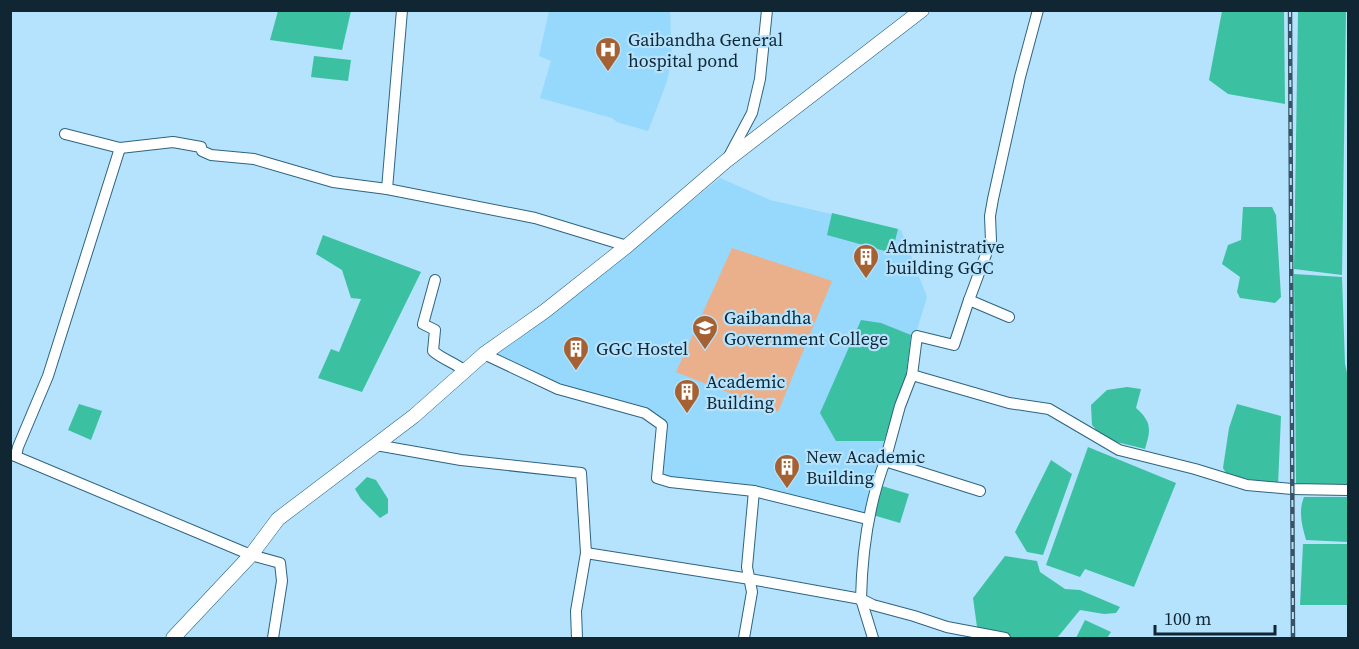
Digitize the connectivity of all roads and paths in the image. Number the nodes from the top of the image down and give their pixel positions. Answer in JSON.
{"nodes":[{"id":1,"x":402,"y":10,"type":"edge"},
{"id":2,"x":767,"y":10,"type":"edge"},
{"id":3,"x":922,"y":10,"type":"edge"},
{"id":4,"x":1038,"y":10,"type":"edge"},
{"id":5,"x":65,"y":134,"type":"dead end"},
{"id":6,"x":120,"y":148,"type":"junction"},
{"id":7,"x":726,"y":161,"type":"junction"},
{"id":8,"x":387,"y":189,"type":"junction"},
{"id":9,"x":627,"y":246,"type":"junction"},
{"id":10,"x":435,"y":280,"type":"dead end"},
{"id":11,"x":969,"y":300,"type":"junction"},
{"id":12,"x":1009,"y":317,"type":"dead end"},
{"id":13,"x":484,"y":354,"type":"junction"},
{"id":14,"x":465,"y":371,"type":"junction"},
{"id":15,"x":912,"y":375,"type":"junction"},
{"id":16,"x":376,"y":445,"type":"junction"},
{"id":17,"x":13,"y":455,"type":"edge"},
{"id":18,"x":885,"y":461,"type":"junction"},
{"id":19,"x":1348,"y":490,"type":"edge"},
{"id":20,"x":754,"y":491,"type":"junction"},
{"id":21,"x":980,"y":491,"type":"dead end"},
{"id":22,"x":867,"y":519,"type":"junction"},
{"id":23,"x":586,"y":553,"type":"junction"},
{"id":24,"x":251,"y":555,"type":"junction"},
{"id":25,"x":750,"y":579,"type":"junction"},
{"id":26,"x":861,"y":599,"type":"junction"},
{"id":27,"x":577,"y":638,"type":"edge"},
{"id":28,"x":173,"y":639,"type":"edge"},
{"id":29,"x":273,"y":639,"type":"edge"},
{"id":30,"x":744,"y":639,"type":"edge"},
{"id":31,"x":873,"y":639,"type":"edge"},
{"id":32,"x":1005,"y":639,"type":"edge"}],
"edges":[{"from":1,"to":8,"type":"street"},
{"from":2,"to":7,"type":"street"},
{"from":3,"to":7,"type":"main road"},
{"from":4,"to":11,"type":"street"},
{"from":5,"to":6,"type":"street"},
{"from":6,"to":8,"type":"street"},
{"from":6,"to":17,"type":"street"},
{"from":7,"to":9,"type":"main road"},
{"from":8,"to":9,"type":"street"},
{"from":9,"to":13,"type":"main road"},
{"from":10,"to":14,"type":"street"},
{"from":11,"to":12,"type":"street"},
{"from":11,"to":15,"type":"street"},
{"from":13,"to":14,"type":"main road"},
{"from":13,"to":20,"type":"street"},
{"from":14,"to":16,"type":"main road"},
{"from":15,"to":18,"type":"street"},
{"from":15,"to":19,"type":"street"},
{"from":16,"to":23,"type":"street"},
{"from":16,"to":24,"type":"main road"},
{"from":17,"to":24,"type":"street"},
{"from":18,"to":21,"type":"street"},
{"from":18,"to":22,"type":"street"},
{"from":20,"to":22,"type":"street"},
{"from":20,"to":25,"type":"street"},
{"from":22,"to":26,"type":"street"},
{"from":23,"to":25,"type":"street"},
{"from":23,"to":27,"type":"street"},
{"from":24,"to":28,"type":"main road"},
{"from":24,"to":29,"type":"street"},
{"from":25,"to":26,"type":"street"},
{"from":25,"to":30,"type":"street"},
{"from":26,"to":31,"type":"street"},
{"from":26,"to":32,"type":"street"}]}
